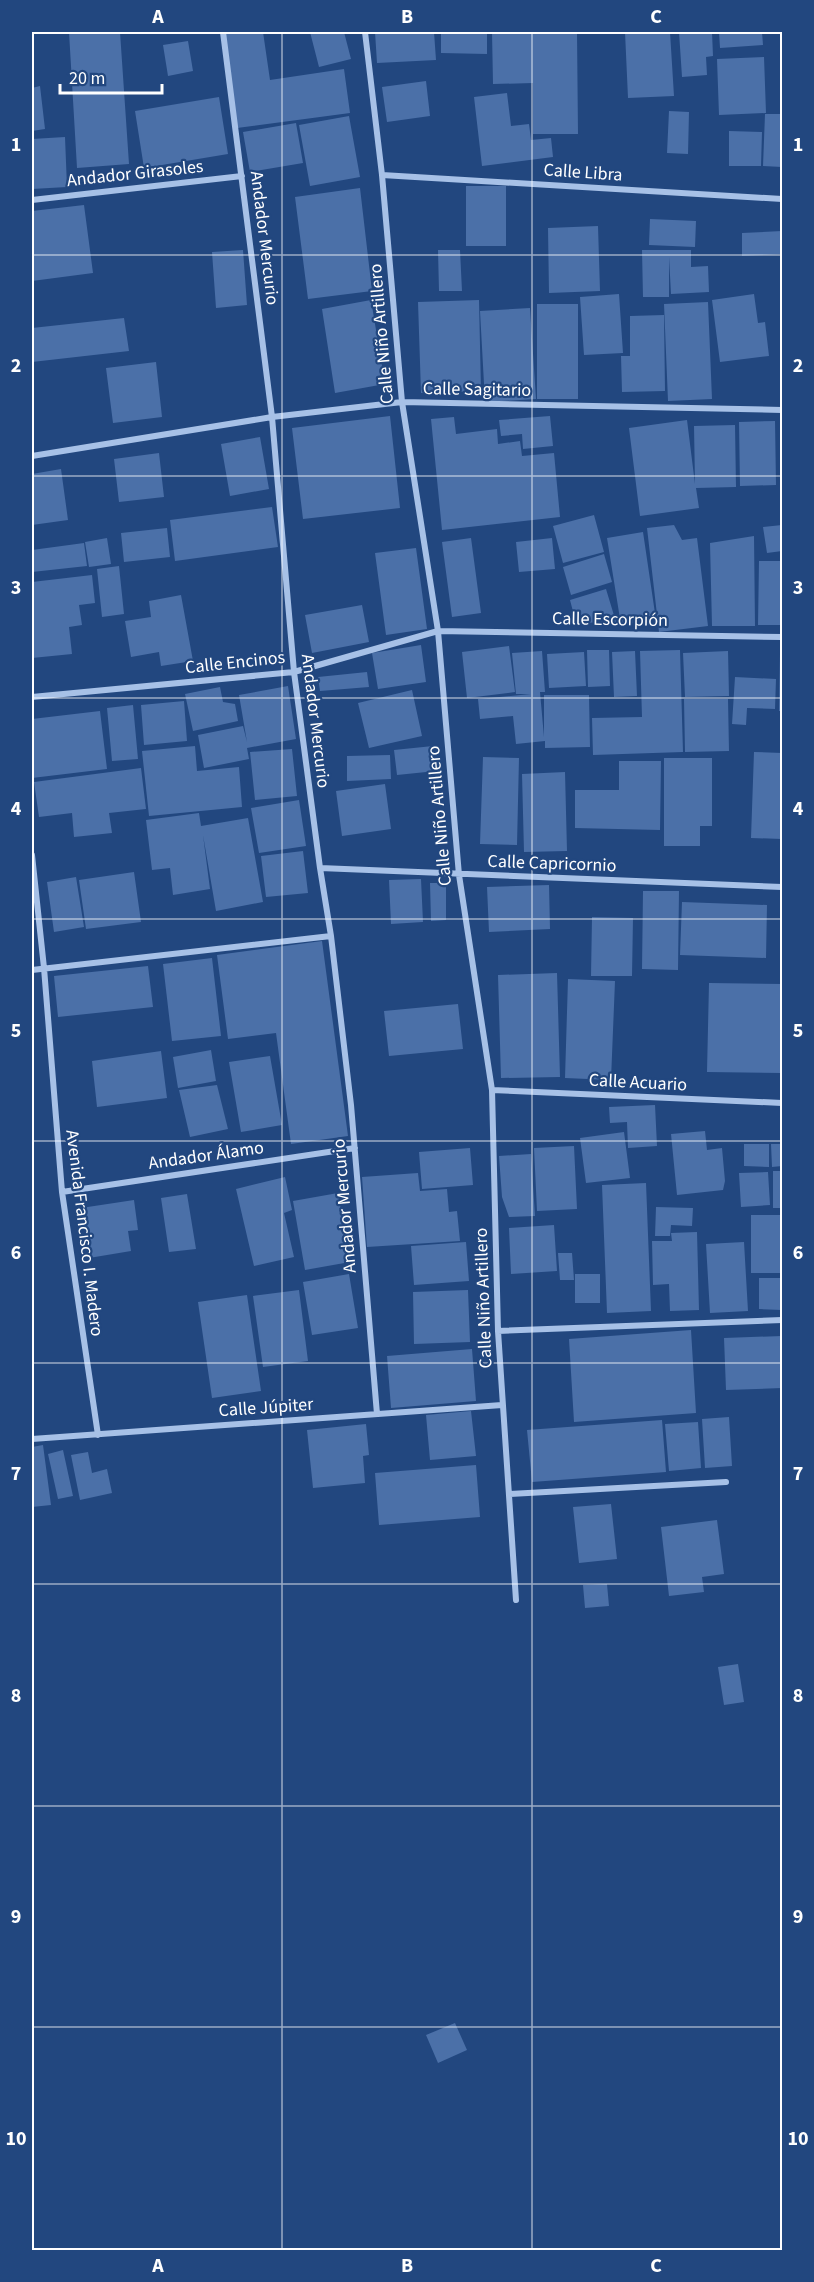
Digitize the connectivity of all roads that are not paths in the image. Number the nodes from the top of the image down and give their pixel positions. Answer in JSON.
{"nodes":[{"id":1,"x":223,"y":32,"type":"edge"},
{"id":2,"x":365,"y":32,"type":"edge"},
{"id":3,"x":382,"y":175,"type":"junction"},
{"id":4,"x":242,"y":176,"type":"junction"},
{"id":5,"x":783,"y":199,"type":"edge"},
{"id":6,"x":32,"y":200,"type":"edge"},
{"id":7,"x":402,"y":402,"type":"junction"},
{"id":8,"x":783,"y":410,"type":"edge"},
{"id":9,"x":272,"y":417,"type":"junction"},
{"id":10,"x":32,"y":456,"type":"edge"},
{"id":11,"x":438,"y":631,"type":"junction"},
{"id":12,"x":783,"y":637,"type":"edge"},
{"id":13,"x":294,"y":672,"type":"junction"},
{"id":14,"x":32,"y":697,"type":"edge"},
{"id":15,"x":32,"y":855,"type":"edge"},
{"id":16,"x":320,"y":868,"type":"junction"},
{"id":17,"x":459,"y":875,"type":"junction"},
{"id":18,"x":783,"y":887,"type":"edge"},
{"id":19,"x":331,"y":936,"type":"junction"},
{"id":20,"x":44,"y":968,"type":"junction"},
{"id":21,"x":32,"y":970,"type":"edge"},
{"id":22,"x":492,"y":1090,"type":"junction"},
{"id":23,"x":783,"y":1103,"type":"edge"},
{"id":24,"x":355,"y":1148,"type":"junction"},
{"id":25,"x":62,"y":1192,"type":"junction"},
{"id":26,"x":783,"y":1320,"type":"edge"},
{"id":27,"x":498,"y":1331,"type":"junction"},
{"id":28,"x":502,"y":1405,"type":"junction"},
{"id":29,"x":377,"y":1414,"type":"junction"},
{"id":30,"x":98,"y":1435,"type":"junction"},
{"id":31,"x":32,"y":1439,"type":"edge"},
{"id":32,"x":726,"y":1482,"type":"dead end"},
{"id":33,"x":510,"y":1494,"type":"junction"},
{"id":34,"x":516,"y":1600,"type":"dead end"}],
"edges":[{"from":1,"to":4,"type":"street","name":"Andador Mercurio"},
{"from":2,"to":3,"type":"street","name":"Calle Niño Artillero"},
{"from":3,"to":5,"type":"street","name":"Calle Libra"},
{"from":3,"to":7,"type":"street","name":"Calle Niño Artillero"},
{"from":4,"to":6,"type":"street","name":"Andador Girasoles"},
{"from":4,"to":9,"type":"street","name":"Andador Mercurio"},
{"from":7,"to":8,"type":"street","name":"Calle Sagitario"},
{"from":7,"to":9,"type":"street","name":"Calle Sagitario"},
{"from":7,"to":11,"type":"street","name":"Calle Niño Artillero"},
{"from":9,"to":10,"type":"street","name":"Calle Sagitario"},
{"from":9,"to":13,"type":"street","name":"Andador Mercurio"},
{"from":11,"to":12,"type":"street","name":"Calle Escorpión"},
{"from":11,"to":13,"type":"street","name":"Calle Encinos"},
{"from":11,"to":17,"type":"street","name":"Calle Niño Artillero"},
{"from":13,"to":14,"type":"street","name":"Calle Encinos"},
{"from":13,"to":16,"type":"street","name":"Andador Mercurio"},
{"from":15,"to":20,"type":"street","name":"Avenida Francisco I. Madero"},
{"from":16,"to":17,"type":"street","name":"Calle Capricornio"},
{"from":16,"to":19,"type":"street","name":"Andador Mercurio"},
{"from":17,"to":18,"type":"street","name":"Calle Capricornio"},
{"from":17,"to":22,"type":"street","name":"Calle Niño Artillero"},
{"from":19,"to":20,"type":"street"},
{"from":19,"to":24,"type":"street","name":"Andador Mercurio"},
{"from":20,"to":21,"type":"street"},
{"from":20,"to":25,"type":"street","name":"Avenida Francisco I. Madero"},
{"from":22,"to":23,"type":"street","name":"Calle Acuario"},
{"from":22,"to":27,"type":"street","name":"Calle Niño Artillero"},
{"from":24,"to":25,"type":"street","name":"Andador Álamo"},
{"from":24,"to":29,"type":"street","name":"Andador Mercurio"},
{"from":25,"to":30,"type":"street","name":"Avenida Francisco I. Madero"},
{"from":26,"to":27,"type":"street"},
{"from":27,"to":28,"type":"street","name":"Calle Niño Artillero"},
{"from":28,"to":29,"type":"street","name":"Calle Júpiter"},
{"from":28,"to":33,"type":"street","name":"Calle Niño Artillero"},
{"from":29,"to":30,"type":"street","name":"Calle Júpiter"},
{"from":30,"to":31,"type":"street","name":"Calle Júpiter"},
{"from":32,"to":33,"type":"street"},
{"from":33,"to":34,"type":"street","name":"Calle Niño Artillero"}]}
